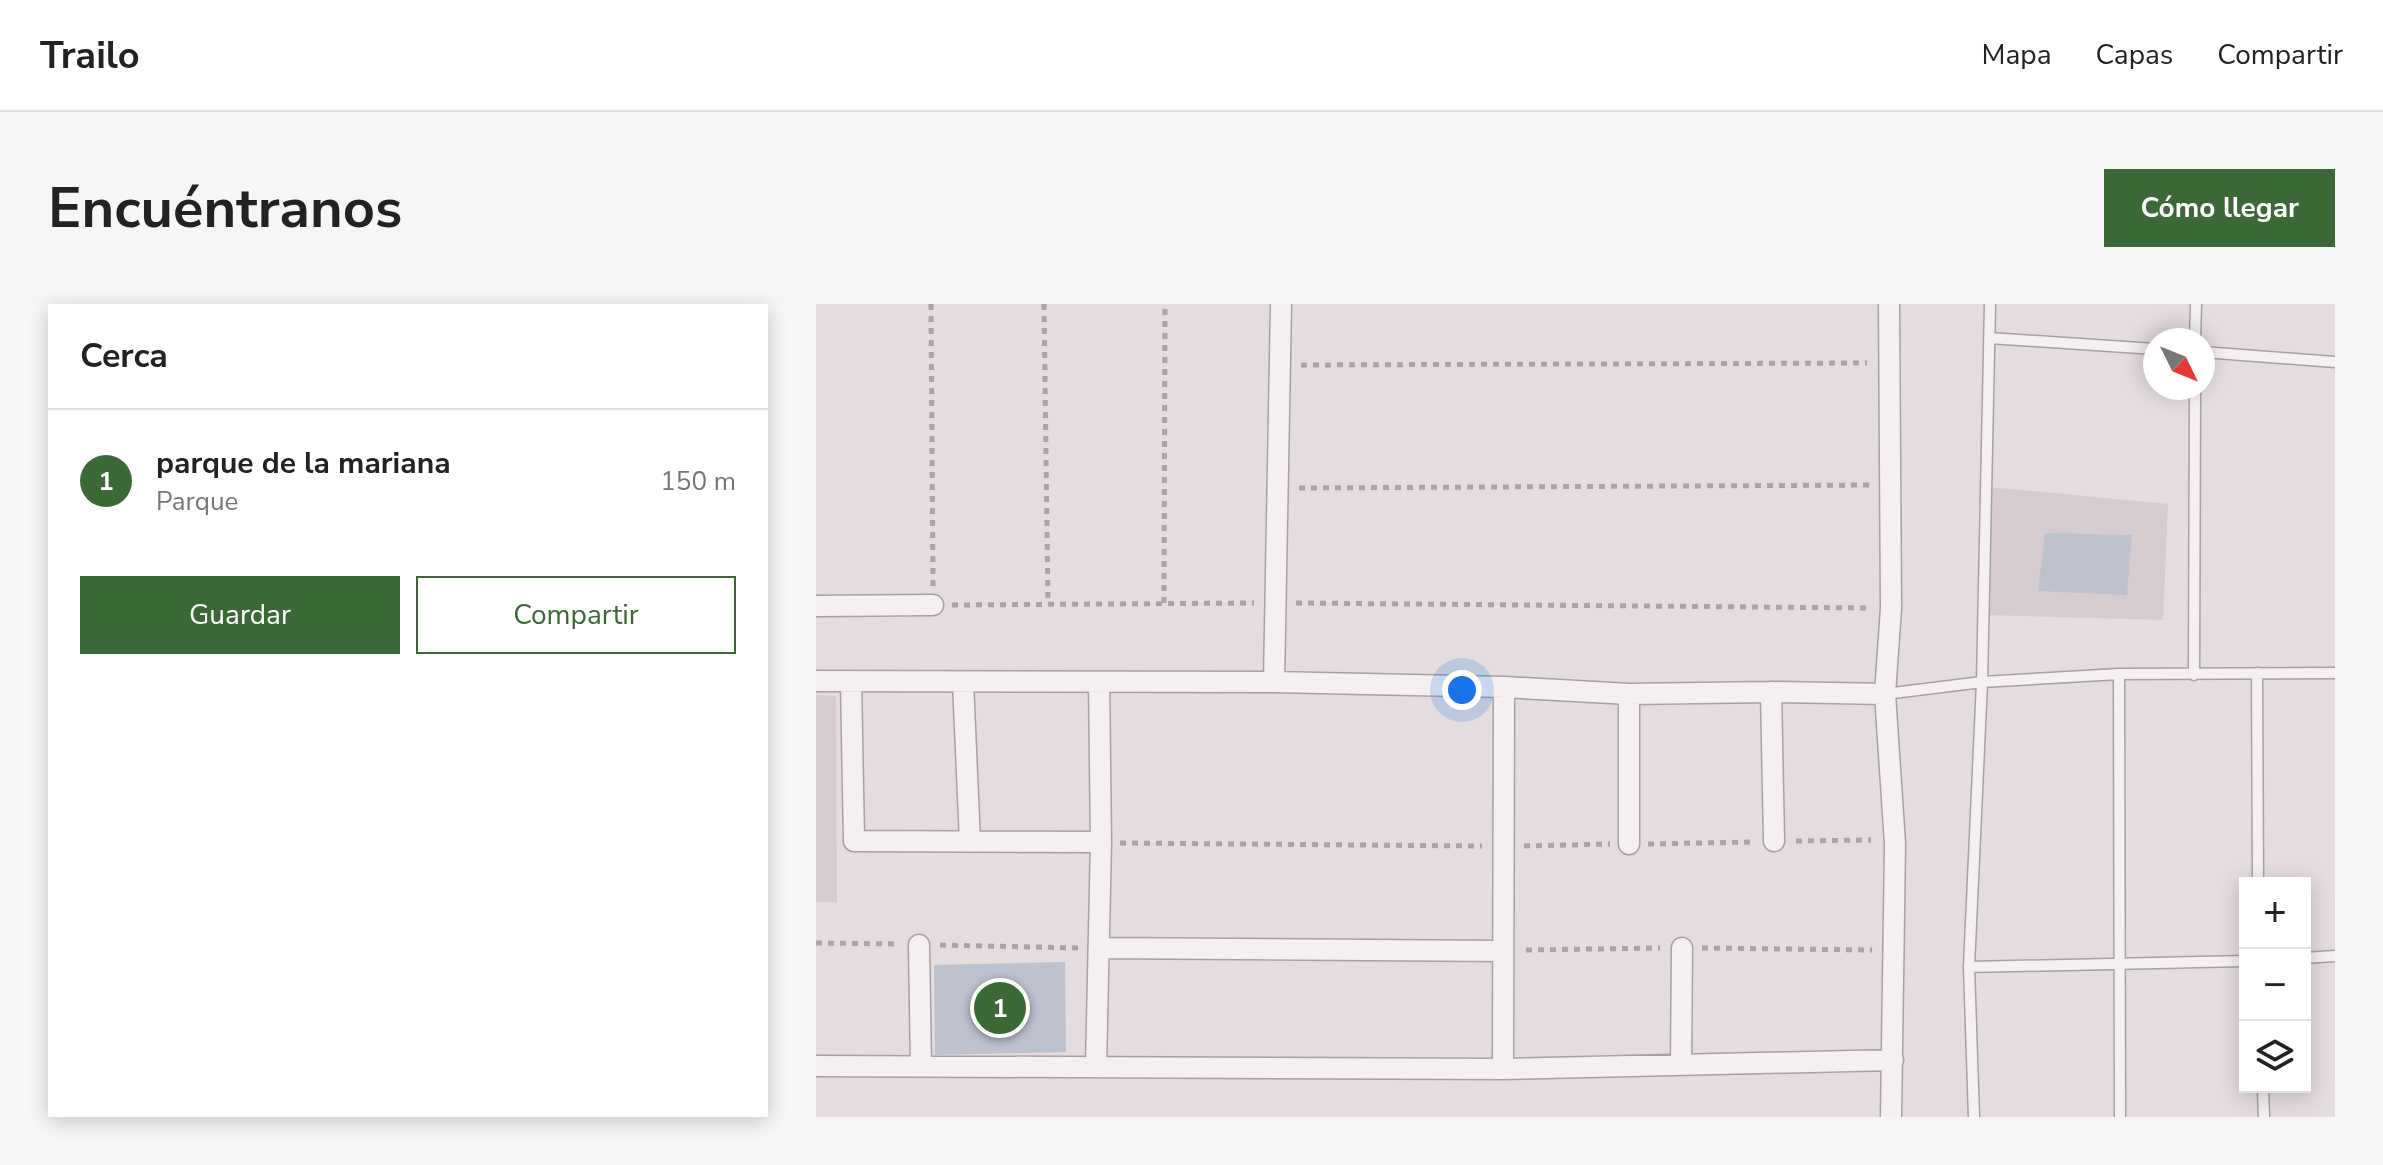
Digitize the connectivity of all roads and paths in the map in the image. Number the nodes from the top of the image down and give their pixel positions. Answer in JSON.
{"nodes":[{"id":1,"x":931,"y":304,"type":"edge"},
{"id":2,"x":1044,"y":304,"type":"edge"},
{"id":3,"x":1165,"y":304,"type":"edge"},
{"id":4,"x":1281,"y":304,"type":"edge"},
{"id":5,"x":1889,"y":304,"type":"edge"},
{"id":6,"x":1990,"y":304,"type":"edge"},
{"id":7,"x":2196,"y":304,"type":"edge"},
{"id":8,"x":2195,"y":328,"type":"edge"},
{"id":9,"x":1989,"y":338,"type":"junction"},
{"id":10,"x":2143,"y":348,"type":"edge"},
{"id":11,"x":2215,"y":353,"type":"edge"},
{"id":12,"x":2335,"y":362,"type":"edge"},
{"id":13,"x":1889,"y":363,"type":"junction"},
{"id":14,"x":1280,"y":365,"type":"junction"},
{"id":15,"x":2195,"y":400,"type":"edge"},
{"id":16,"x":1890,"y":485,"type":"junction"},
{"id":17,"x":1278,"y":488,"type":"junction"},
{"id":18,"x":1275,"y":602,"type":"junction"},
{"id":19,"x":1164,"y":603,"type":"junction"},
{"id":20,"x":1048,"y":604,"type":"junction"},
{"id":21,"x":933,"y":605,"type":"junction"},
{"id":22,"x":816,"y":606,"type":"edge"},
{"id":23,"x":1891,"y":608,"type":"junction"},
{"id":24,"x":2257,"y":673,"type":"junction"},
{"id":25,"x":2335,"y":673,"type":"edge"},
{"id":26,"x":2119,"y":674,"type":"junction"},
{"id":27,"x":2194,"y":675,"type":"junction"},
{"id":28,"x":816,"y":681,"type":"edge"},
{"id":29,"x":851,"y":682,"type":"junction"},
{"id":30,"x":963,"y":682,"type":"junction"},
{"id":31,"x":1099,"y":682,"type":"junction"},
{"id":32,"x":1274,"y":682,"type":"junction"},
{"id":33,"x":1982,"y":682,"type":"junction"},
{"id":34,"x":1504,"y":687,"type":"junction"},
{"id":35,"x":1771,"y":692,"type":"junction"},
{"id":36,"x":1629,"y":694,"type":"junction"},
{"id":37,"x":1885,"y":694,"type":"junction"},
{"id":38,"x":1774,"y":841,"type":"dead end"},
{"id":39,"x":970,"y":842,"type":"junction"},
{"id":40,"x":1101,"y":842,"type":"junction"},
{"id":41,"x":1629,"y":844,"type":"dead end"},
{"id":42,"x":2258,"y":877,"type":"edge"},
{"id":43,"x":816,"y":943,"type":"edge"},
{"id":44,"x":919,"y":945,"type":"junction"},
{"id":45,"x":1099,"y":948,"type":"junction"},
{"id":46,"x":1682,"y":948,"type":"dead end"},
{"id":47,"x":1503,"y":951,"type":"junction"},
{"id":48,"x":2335,"y":956,"type":"edge"},
{"id":49,"x":2311,"y":958,"type":"edge"},
{"id":50,"x":2239,"y":961,"type":"edge"},
{"id":51,"x":2118,"y":964,"type":"junction"},
{"id":52,"x":1969,"y":967,"type":"junction"},
{"id":53,"x":1893,"y":1060,"type":"junction"},
{"id":54,"x":1681,"y":1064,"type":"junction"},
{"id":55,"x":816,"y":1066,"type":"edge"},
{"id":56,"x":921,"y":1066,"type":"junction"},
{"id":57,"x":1096,"y":1066,"type":"junction"},
{"id":58,"x":1503,"y":1069,"type":"junction"},
{"id":59,"x":2263,"y":1093,"type":"edge"},
{"id":60,"x":1891,"y":1117,"type":"edge"},
{"id":61,"x":1974,"y":1117,"type":"edge"},
{"id":62,"x":2120,"y":1117,"type":"edge"},
{"id":63,"x":2264,"y":1117,"type":"edge"}],
"edges":[{"from":1,"to":21,"type":"path"},
{"from":2,"to":20,"type":"path"},
{"from":3,"to":19,"type":"path"},
{"from":4,"to":14,"type":"street"},
{"from":5,"to":13,"type":"street"},
{"from":6,"to":9,"type":"lane"},
{"from":7,"to":8,"type":"lane"},
{"from":9,"to":10,"type":"lane"},
{"from":9,"to":33,"type":"lane"},
{"from":11,"to":12,"type":"lane"},
{"from":13,"to":14,"type":"path"},
{"from":13,"to":16,"type":"street"},
{"from":14,"to":17,"type":"street"},
{"from":15,"to":27,"type":"lane"},
{"from":16,"to":17,"type":"path"},
{"from":16,"to":23,"type":"street"},
{"from":17,"to":18,"type":"street"},
{"from":18,"to":19,"type":"path"},
{"from":18,"to":23,"type":"path"},
{"from":18,"to":32,"type":"street"},
{"from":19,"to":20,"type":"path"},
{"from":20,"to":21,"type":"path"},
{"from":21,"to":22,"type":"street"},
{"from":23,"to":37,"type":"street"},
{"from":24,"to":25,"type":"lane"},
{"from":24,"to":27,"type":"lane"},
{"from":24,"to":42,"type":"lane"},
{"from":26,"to":27,"type":"lane"},
{"from":26,"to":33,"type":"lane"},
{"from":26,"to":51,"type":"lane"},
{"from":28,"to":29,"type":"street"},
{"from":29,"to":30,"type":"street"},
{"from":29,"to":39,"type":"street"},
{"from":30,"to":31,"type":"street"},
{"from":30,"to":39,"type":"street"},
{"from":31,"to":32,"type":"street"},
{"from":31,"to":40,"type":"street"},
{"from":32,"to":34,"type":"street"},
{"from":33,"to":37,"type":"lane"},
{"from":33,"to":52,"type":"lane"},
{"from":34,"to":36,"type":"street"},
{"from":34,"to":47,"type":"street"},
{"from":35,"to":36,"type":"street"},
{"from":35,"to":37,"type":"street"},
{"from":35,"to":38,"type":"street"},
{"from":36,"to":41,"type":"street"},
{"from":37,"to":53,"type":"street"},
{"from":39,"to":40,"type":"street"},
{"from":40,"to":45,"type":"street"},
{"from":43,"to":44,"type":"path"},
{"from":44,"to":45,"type":"path"},
{"from":44,"to":56,"type":"street"},
{"from":45,"to":47,"type":"street"},
{"from":45,"to":57,"type":"street"},
{"from":46,"to":54,"type":"street"},
{"from":47,"to":58,"type":"street"},
{"from":48,"to":49,"type":"lane"},
{"from":50,"to":51,"type":"lane"},
{"from":51,"to":52,"type":"lane"},
{"from":51,"to":62,"type":"lane"},
{"from":52,"to":61,"type":"lane"},
{"from":53,"to":54,"type":"street"},
{"from":53,"to":60,"type":"street"},
{"from":54,"to":58,"type":"street"},
{"from":55,"to":56,"type":"street"},
{"from":56,"to":57,"type":"street"},
{"from":57,"to":58,"type":"street"},
{"from":59,"to":63,"type":"lane"}]}
